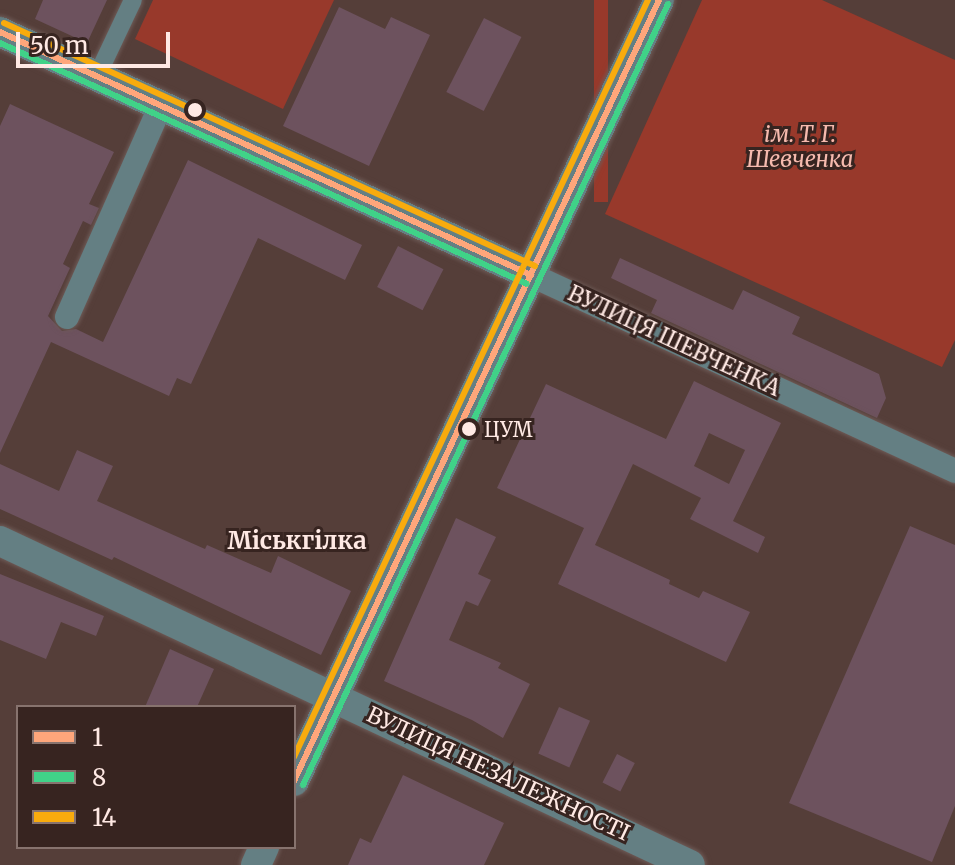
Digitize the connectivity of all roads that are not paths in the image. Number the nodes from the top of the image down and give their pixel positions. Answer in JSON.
{"nodes":[{"id":1,"x":133,"y":0,"type":"edge"},
{"id":2,"x":659,"y":0,"type":"edge"},
{"id":3,"x":0,"y":32,"type":"edge"},
{"id":4,"x":97,"y":76,"type":"junction"},
{"id":5,"x":161,"y":105,"type":"junction"},
{"id":6,"x":531,"y":275,"type":"junction"},
{"id":7,"x":67,"y":317,"type":"dead end"},
{"id":8,"x":955,"y":471,"type":"edge"},
{"id":9,"x":0,"y":541,"type":"edge"},
{"id":10,"x":333,"y":695,"type":"junction"},
{"id":11,"x":296,"y":777,"type":"edge"},
{"id":12,"x":690,"y":865,"type":"edge"}],
"edges":[{"from":1,"to":4,"type":"street"},
{"from":2,"to":6,"type":"street"},
{"from":3,"to":4,"type":"street","name":"ВУЛИЦЯ ШЕВЧЕНКА"},
{"from":4,"to":5,"type":"street","name":"ВУЛИЦЯ ШЕВЧЕНКА"},
{"from":5,"to":6,"type":"street","name":"ВУЛИЦЯ ШЕВЧЕНКА"},
{"from":5,"to":7,"type":"street"},
{"from":6,"to":8,"type":"street","name":"ВУЛИЦЯ ШЕВЧЕНКА"},
{"from":6,"to":10,"type":"street"},
{"from":9,"to":10,"type":"street","name":"ВУЛИЦЯ НЕЗАЛЕЖНОСТІ"},
{"from":10,"to":11,"type":"street"},
{"from":10,"to":12,"type":"street","name":"ВУЛИЦЯ НЕЗАЛЕЖНОСТІ"}]}
